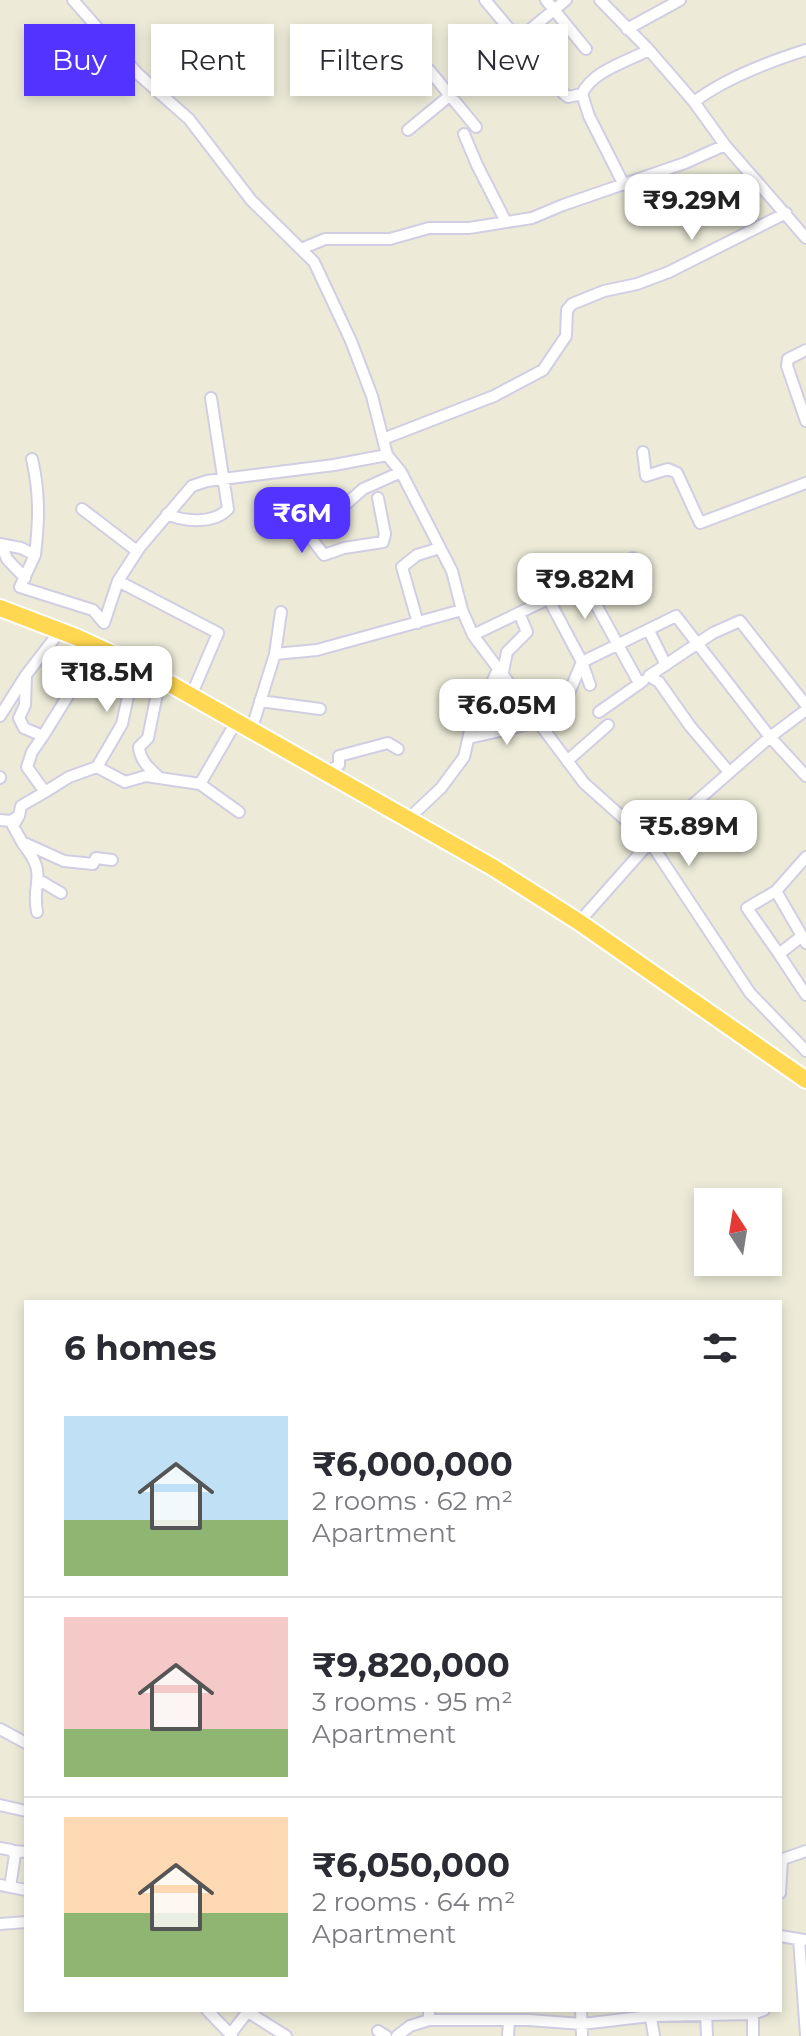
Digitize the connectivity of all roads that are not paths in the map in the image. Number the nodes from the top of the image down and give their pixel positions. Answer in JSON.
{"nodes":[{"id":1,"x":73,"y":0,"type":"edge"},
{"id":2,"x":485,"y":0,"type":"edge"},
{"id":3,"x":546,"y":0,"type":"edge"},
{"id":4,"x":566,"y":0,"type":"edge"},
{"id":5,"x":600,"y":0,"type":"edge"},
{"id":6,"x":680,"y":0,"type":"edge"},
{"id":7,"x":554,"y":10,"type":"junction"},
{"id":8,"x":505,"y":24,"type":"edge"},
{"id":9,"x":537,"y":24,"type":"edge"},
{"id":10,"x":627,"y":29,"type":"junction"},
{"id":11,"x":586,"y":49,"type":"dead end"},
{"id":12,"x":649,"y":50,"type":"junction"},
{"id":13,"x":806,"y":50,"type":"edge"},
{"id":14,"x":432,"y":74,"type":"edge"},
{"id":15,"x":582,"y":94,"type":"junction"},
{"id":16,"x":448,"y":95,"type":"edge"},
{"id":17,"x":449,"y":96,"type":"joint"},
{"id":18,"x":567,"y":96,"type":"edge"},
{"id":19,"x":694,"y":102,"type":"junction"},
{"id":20,"x":476,"y":127,"type":"dead end"},
{"id":21,"x":408,"y":130,"type":"dead end"},
{"id":22,"x":464,"y":134,"type":"dead end"},
{"id":23,"x":725,"y":145,"type":"junction"},
{"id":24,"x":624,"y":185,"type":"junction"},
{"id":25,"x":786,"y":213,"type":"junction"},
{"id":26,"x":506,"y":222,"type":"junction"},
{"id":27,"x":805,"y":235,"type":"edge"},
{"id":28,"x":301,"y":249,"type":"junction"},
{"id":29,"x":806,"y":350,"type":"edge"},
{"id":30,"x":211,"y":398,"type":"dead end"},
{"id":31,"x":806,"y":421,"type":"edge"},
{"id":32,"x":383,"y":439,"type":"junction"},
{"id":33,"x":643,"y":452,"type":"dead end"},
{"id":34,"x":387,"y":455,"type":"junction"},
{"id":35,"x":32,"y":459,"type":"dead end"},
{"id":36,"x":401,"y":472,"type":"junction"},
{"id":37,"x":224,"y":479,"type":"junction"},
{"id":38,"x":806,"y":483,"type":"edge"},
{"id":39,"x":378,"y":498,"type":"dead end"},
{"id":40,"x":82,"y":509,"type":"dead end"},
{"id":41,"x":167,"y":514,"type":"junction"},
{"id":42,"x":0,"y":544,"type":"edge"},
{"id":43,"x":440,"y":548,"type":"junction"},
{"id":44,"x":137,"y":551,"type":"junction"},
{"id":45,"x":35,"y":555,"type":"junction"},
{"id":46,"x":633,"y":558,"type":"dead end"},
{"id":47,"x":25,"y":578,"type":"junction"},
{"id":48,"x":118,"y":581,"type":"junction"},
{"id":49,"x":583,"y":581,"type":"junction"},
{"id":50,"x":548,"y":598,"type":"junction"},
{"id":51,"x":0,"y":608,"type":"edge"},
{"id":52,"x":462,"y":610,"type":"junction"},
{"id":53,"x":281,"y":612,"type":"dead end"},
{"id":54,"x":519,"y":613,"type":"junction"},
{"id":55,"x":418,"y":623,"type":"junction"},
{"id":56,"x":60,"y":631,"type":"junction"},
{"id":57,"x":649,"y":631,"type":"junction"},
{"id":58,"x":473,"y":635,"type":"junction"},
{"id":59,"x":698,"y":643,"type":"junction"},
{"id":60,"x":617,"y":645,"type":"junction"},
{"id":61,"x":98,"y":647,"type":"junction"},
{"id":62,"x":275,"y":654,"type":"junction"},
{"id":63,"x":582,"y":662,"type":"junction"},
{"id":64,"x":135,"y":664,"type":"junction"},
{"id":65,"x":666,"y":665,"type":"junction"},
{"id":66,"x":501,"y":669,"type":"junction"},
{"id":67,"x":26,"y":675,"type":"junction"},
{"id":68,"x":649,"y":676,"type":"junction"},
{"id":69,"x":160,"y":679,"type":"junction"},
{"id":70,"x":639,"y":683,"type":"junction"},
{"id":71,"x":590,"y":685,"type":"dead end"},
{"id":72,"x":191,"y":696,"type":"junction"},
{"id":73,"x":260,"y":701,"type":"junction"},
{"id":74,"x":806,"y":708,"type":"edge"},
{"id":75,"x":320,"y":709,"type":"dead end"},
{"id":76,"x":599,"y":712,"type":"dead end"},
{"id":77,"x":0,"y":716,"type":"edge"},
{"id":78,"x":538,"y":722,"type":"junction"},
{"id":79,"x":608,"y":725,"type":"dead end"},
{"id":80,"x":244,"y":726,"type":"junction"},
{"id":81,"x":43,"y":736,"type":"junction"},
{"id":82,"x":770,"y":737,"type":"junction"},
{"id":83,"x":469,"y":738,"type":"junction"},
{"id":84,"x":398,"y":749,"type":"dead end"},
{"id":85,"x":567,"y":761,"type":"junction"},
{"id":86,"x":97,"y":767,"type":"junction"},
{"id":87,"x":729,"y":772,"type":"junction"},
{"id":88,"x":326,"y":773,"type":"junction"},
{"id":89,"x":806,"y":776,"type":"edge"},
{"id":90,"x":160,"y":778,"type":"junction"},
{"id":91,"x":200,"y":784,"type":"junction"},
{"id":92,"x":45,"y":792,"type":"junction"},
{"id":93,"x":239,"y":812,"type":"dead end"},
{"id":94,"x":19,"y":816,"type":"junction"},
{"id":95,"x":0,"y":820,"type":"edge"},
{"id":96,"x":407,"y":820,"type":"junction"},
{"id":97,"x":22,"y":842,"type":"junction"},
{"id":98,"x":650,"y":842,"type":"junction"},
{"id":99,"x":806,"y":857,"type":"edge"},
{"id":100,"x":112,"y":860,"type":"dead end"},
{"id":101,"x":39,"y":880,"type":"junction"},
{"id":102,"x":776,"y":891,"type":"junction"},
{"id":103,"x":61,"y":893,"type":"dead end"},
{"id":104,"x":37,"y":912,"type":"dead end"},
{"id":105,"x":579,"y":922,"type":"junction"},
{"id":106,"x":804,"y":940,"type":"edge"},
{"id":107,"x":779,"y":954,"type":"junction"},
{"id":108,"x":806,"y":995,"type":"edge"},
{"id":109,"x":806,"y":1051,"type":"edge"},
{"id":110,"x":806,"y":1080,"type":"edge"},
{"id":111,"x":0,"y":1729,"type":"edge"},
{"id":112,"x":24,"y":1742,"type":"edge"},
{"id":113,"x":0,"y":1805,"type":"edge"},
{"id":114,"x":24,"y":1811,"type":"edge"},
{"id":115,"x":0,"y":1848,"type":"edge"},
{"id":116,"x":13,"y":1851,"type":"junction"},
{"id":117,"x":806,"y":1851,"type":"edge"},
{"id":118,"x":24,"y":1852,"type":"edge"},
{"id":119,"x":782,"y":1859,"type":"edge"},
{"id":120,"x":5,"y":1886,"type":"edge"},
{"id":121,"x":24,"y":1922,"type":"edge"},
{"id":122,"x":0,"y":1924,"type":"edge"},
{"id":123,"x":782,"y":1936,"type":"edge"},
{"id":124,"x":802,"y":1939,"type":"edge"},
{"id":125,"x":210,"y":2012,"type":"edge"},
{"id":126,"x":248,"y":2012,"type":"edge"},
{"id":127,"x":250,"y":2012,"type":"edge"},
{"id":128,"x":581,"y":2012,"type":"edge"},
{"id":129,"x":706,"y":2012,"type":"edge"},
{"id":130,"x":758,"y":2012,"type":"edge"},
{"id":131,"x":650,"y":2013,"type":"edge"},
{"id":132,"x":753,"y":2014,"type":"junction"},
{"id":133,"x":429,"y":2015,"type":"edge"},
{"id":134,"x":482,"y":2015,"type":"edge"},
{"id":135,"x":529,"y":2015,"type":"edge"},
{"id":136,"x":509,"y":2020,"type":"junction"},
{"id":137,"x":582,"y":2024,"type":"junction"},
{"id":138,"x":806,"y":2035,"type":"edge"},
{"id":139,"x":231,"y":2036,"type":"edge"},
{"id":140,"x":286,"y":2036,"type":"edge"},
{"id":141,"x":397,"y":2036,"type":"edge"},
{"id":142,"x":508,"y":2036,"type":"edge"},
{"id":143,"x":582,"y":2036,"type":"edge"},
{"id":144,"x":654,"y":2036,"type":"edge"},
{"id":145,"x":707,"y":2036,"type":"edge"},
{"id":146,"x":753,"y":2036,"type":"edge"}],
"edges":[{"from":1,"to":28,"type":"street"},
{"from":2,"to":8,"type":"street"},
{"from":3,"to":7,"type":"street"},
{"from":4,"to":7,"type":"street"},
{"from":5,"to":10,"type":"street"},
{"from":6,"to":10,"type":"street"},
{"from":7,"to":9,"type":"street"},
{"from":7,"to":11,"type":"street"},
{"from":10,"to":12,"type":"street"},
{"from":12,"to":15,"type":"street"},
{"from":12,"to":19,"type":"street"},
{"from":13,"to":19,"type":"street"},
{"from":14,"to":16,"type":"street"},
{"from":15,"to":18,"type":"street"},
{"from":15,"to":24,"type":"street"},
{"from":17,"to":20,"type":"street"},
{"from":17,"to":21,"type":"street"},
{"from":19,"to":23,"type":"street"},
{"from":22,"to":26,"type":"street"},
{"from":23,"to":24,"type":"street"},
{"from":23,"to":25,"type":"street"},
{"from":24,"to":26,"type":"street"},
{"from":25,"to":27,"type":"street"},
{"from":25,"to":32,"type":"street"},
{"from":26,"to":28,"type":"street"},
{"from":28,"to":32,"type":"street"},
{"from":29,"to":31,"type":"street"},
{"from":30,"to":37,"type":"street"},
{"from":32,"to":34,"type":"street"},
{"from":33,"to":38,"type":"street"},
{"from":34,"to":36,"type":"street"},
{"from":34,"to":37,"type":"street"},
{"from":35,"to":45,"type":"street"},
{"from":36,"to":39,"type":"street"},
{"from":36,"to":43,"type":"street"},
{"from":37,"to":41,"type":"street"},
{"from":37,"to":41,"type":"street"},
{"from":40,"to":44,"type":"street"},
{"from":41,"to":44,"type":"street"},
{"from":42,"to":45,"type":"street"},
{"from":42,"to":47,"type":"street"},
{"from":43,"to":52,"type":"street"},
{"from":43,"to":55,"type":"street"},
{"from":44,"to":48,"type":"street"},
{"from":45,"to":47,"type":"street"},
{"from":46,"to":49,"type":"street"},
{"from":47,"to":48,"type":"street"},
{"from":48,"to":72,"type":"street"},
{"from":49,"to":50,"type":"street"},
{"from":49,"to":60,"type":"street"},
{"from":50,"to":54,"type":"street"},
{"from":50,"to":63,"type":"street"},
{"from":51,"to":56,"type":"highway"},
{"from":52,"to":55,"type":"street"},
{"from":52,"to":58,"type":"street"},
{"from":53,"to":62,"type":"street"},
{"from":54,"to":58,"type":"street"},
{"from":54,"to":66,"type":"street"},
{"from":55,"to":62,"type":"street"},
{"from":56,"to":61,"type":"highway"},
{"from":56,"to":67,"type":"street"},
{"from":57,"to":59,"type":"street"},
{"from":57,"to":60,"type":"street"},
{"from":57,"to":65,"type":"street"},
{"from":58,"to":66,"type":"street"},
{"from":59,"to":65,"type":"street"},
{"from":59,"to":74,"type":"street"},
{"from":59,"to":82,"type":"street"},
{"from":60,"to":63,"type":"street"},
{"from":60,"to":70,"type":"street"},
{"from":61,"to":64,"type":"highway"},
{"from":61,"to":81,"type":"street"},
{"from":62,"to":73,"type":"street"},
{"from":63,"to":71,"type":"street"},
{"from":63,"to":78,"type":"street"},
{"from":64,"to":69,"type":"highway"},
{"from":64,"to":86,"type":"street"},
{"from":65,"to":68,"type":"street"},
{"from":66,"to":78,"type":"street"},
{"from":66,"to":83,"type":"street"},
{"from":67,"to":77,"type":"street"},
{"from":67,"to":81,"type":"street"},
{"from":68,"to":70,"type":"street"},
{"from":68,"to":87,"type":"street"},
{"from":69,"to":72,"type":"highway"},
{"from":69,"to":90,"type":"street"},
{"from":70,"to":76,"type":"street"},
{"from":72,"to":80,"type":"highway"},
{"from":73,"to":75,"type":"street"},
{"from":73,"to":80,"type":"street"},
{"from":74,"to":82,"type":"street"},
{"from":78,"to":83,"type":"street"},
{"from":78,"to":85,"type":"street"},
{"from":79,"to":85,"type":"street"},
{"from":80,"to":88,"type":"highway"},
{"from":80,"to":91,"type":"street"},
{"from":81,"to":92,"type":"street"},
{"from":82,"to":87,"type":"street"},
{"from":82,"to":89,"type":"street"},
{"from":83,"to":96,"type":"street"},
{"from":84,"to":88,"type":"street"},
{"from":85,"to":98,"type":"street"},
{"from":86,"to":90,"type":"street"},
{"from":86,"to":92,"type":"street"},
{"from":87,"to":98,"type":"street"},
{"from":88,"to":96,"type":"highway"},
{"from":90,"to":91,"type":"street"},
{"from":91,"to":93,"type":"street"},
{"from":92,"to":94,"type":"street"},
{"from":94,"to":95,"type":"street"},
{"from":94,"to":97,"type":"street"},
{"from":96,"to":105,"type":"highway"},
{"from":97,"to":100,"type":"street"},
{"from":97,"to":101,"type":"street"},
{"from":98,"to":105,"type":"street"},
{"from":98,"to":109,"type":"street"},
{"from":99,"to":102,"type":"street"},
{"from":101,"to":103,"type":"street"},
{"from":101,"to":104,"type":"street"},
{"from":102,"to":106,"type":"street"},
{"from":102,"to":107,"type":"street"},
{"from":105,"to":110,"type":"highway"},
{"from":106,"to":107,"type":"street"},
{"from":107,"to":108,"type":"street"},
{"from":111,"to":112,"type":"street"},
{"from":113,"to":114,"type":"street"},
{"from":115,"to":116,"type":"street"},
{"from":116,"to":118,"type":"street"},
{"from":116,"to":120,"type":"street"},
{"from":117,"to":119,"type":"street"},
{"from":121,"to":122,"type":"street"},
{"from":123,"to":124,"type":"street"},
{"from":124,"to":138,"type":"street"},
{"from":125,"to":139,"type":"street"},
{"from":126,"to":139,"type":"street"},
{"from":127,"to":140,"type":"street"},
{"from":128,"to":137,"type":"street"},
{"from":129,"to":131,"type":"street"},
{"from":129,"to":132,"type":"street"},
{"from":129,"to":145,"type":"street"},
{"from":130,"to":132,"type":"street"},
{"from":131,"to":137,"type":"street"},
{"from":131,"to":144,"type":"street"},
{"from":132,"to":146,"type":"street"},
{"from":133,"to":134,"type":"street"},
{"from":133,"to":141,"type":"street"},
{"from":134,"to":136,"type":"street"},
{"from":135,"to":136,"type":"street"},
{"from":135,"to":137,"type":"street"},
{"from":136,"to":142,"type":"street"},
{"from":137,"to":143,"type":"street"}]}
